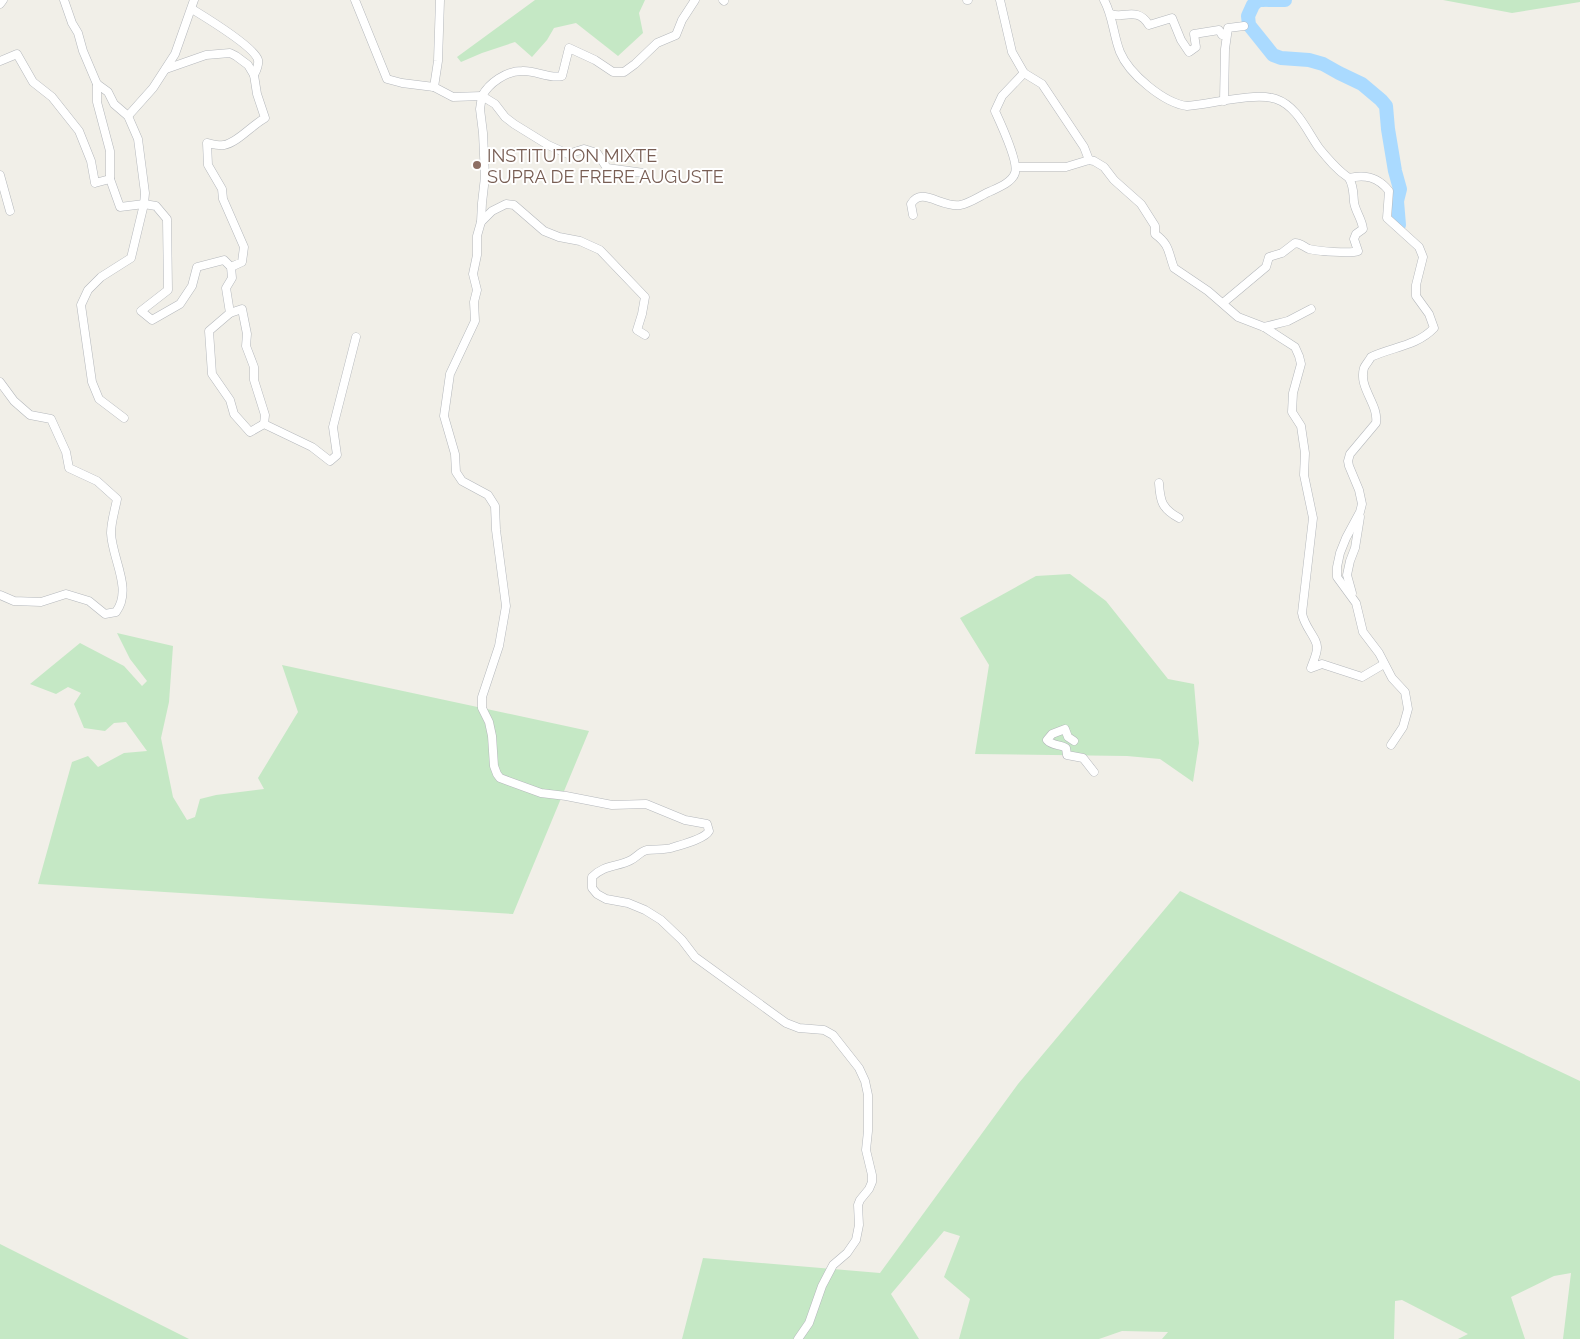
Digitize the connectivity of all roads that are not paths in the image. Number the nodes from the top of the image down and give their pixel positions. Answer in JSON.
{"nodes":[{"id":1,"x":3,"y":0,"type":"edge"},
{"id":2,"x":64,"y":0,"type":"edge"},
{"id":3,"x":194,"y":0,"type":"edge"},
{"id":4,"x":355,"y":0,"type":"edge"},
{"id":5,"x":440,"y":0,"type":"edge"},
{"id":6,"x":695,"y":0,"type":"edge"},
{"id":7,"x":1000,"y":0,"type":"edge"},
{"id":8,"x":1104,"y":0,"type":"edge"},
{"id":9,"x":0,"y":4,"type":"edge"},
{"id":10,"x":192,"y":9,"type":"junction"},
{"id":11,"x":1111,"y":14,"type":"junction"},
{"id":12,"x":1244,"y":26,"type":"dead end"},
{"id":13,"x":1227,"y":32,"type":"junction"},
{"id":14,"x":0,"y":61,"type":"edge"},
{"id":15,"x":166,"y":69,"type":"junction"},
{"id":16,"x":1024,"y":73,"type":"junction"},
{"id":17,"x":254,"y":75,"type":"junction"},
{"id":18,"x":97,"y":84,"type":"junction"},
{"id":19,"x":434,"y":87,"type":"junction"},
{"id":20,"x":482,"y":96,"type":"junction"},
{"id":21,"x":1224,"y":101,"type":"junction"},
{"id":22,"x":128,"y":116,"type":"junction"},
{"id":23,"x":1089,"y":160,"type":"junction"},
{"id":24,"x":1016,"y":167,"type":"junction"},
{"id":25,"x":644,"y":173,"type":"dead end"},
{"id":26,"x":0,"y":175,"type":"edge"},
{"id":27,"x":1349,"y":178,"type":"junction"},
{"id":28,"x":110,"y":179,"type":"junction"},
{"id":29,"x":144,"y":204,"type":"junction"},
{"id":30,"x":10,"y":211,"type":"dead end"},
{"id":31,"x":913,"y":215,"type":"dead end"},
{"id":32,"x":481,"y":222,"type":"junction"},
{"id":33,"x":231,"y":266,"type":"junction"},
{"id":34,"x":1223,"y":303,"type":"junction"},
{"id":35,"x":1310,"y":309,"type":"dead end"},
{"id":36,"x":230,"y":313,"type":"junction"},
{"id":37,"x":1264,"y":327,"type":"junction"},
{"id":38,"x":645,"y":335,"type":"dead end"},
{"id":39,"x":356,"y":337,"type":"dead end"},
{"id":40,"x":0,"y":382,"type":"edge"},
{"id":41,"x":124,"y":418,"type":"dead end"},
{"id":42,"x":264,"y":424,"type":"junction"},
{"id":43,"x":1159,"y":483,"type":"dead end"},
{"id":44,"x":1360,"y":512,"type":"junction"},
{"id":45,"x":1179,"y":518,"type":"dead end"},
{"id":46,"x":0,"y":595,"type":"edge"},
{"id":47,"x":1356,"y":603,"type":"junction"},
{"id":48,"x":1384,"y":664,"type":"junction"},
{"id":49,"x":1074,"y":741,"type":"dead end"},
{"id":50,"x":1391,"y":745,"type":"dead end"},
{"id":51,"x":1094,"y":772,"type":"dead end"},
{"id":52,"x":798,"y":1339,"type":"edge"}],
"edges":[{"from":1,"to":9,"type":"street"},
{"from":2,"to":18,"type":"street"},
{"from":3,"to":10,"type":"street"},
{"from":4,"to":19,"type":"street"},
{"from":5,"to":19,"type":"street"},
{"from":6,"to":20,"type":"street"},
{"from":7,"to":16,"type":"street"},
{"from":8,"to":11,"type":"street"},
{"from":10,"to":15,"type":"street"},
{"from":10,"to":17,"type":"street"},
{"from":11,"to":13,"type":"street"},
{"from":11,"to":21,"type":"street"},
{"from":12,"to":13,"type":"street"},
{"from":13,"to":21,"type":"street"},
{"from":14,"to":28,"type":"street"},
{"from":15,"to":17,"type":"street"},
{"from":15,"to":22,"type":"street"},
{"from":16,"to":23,"type":"street"},
{"from":16,"to":24,"type":"street"},
{"from":17,"to":33,"type":"street"},
{"from":18,"to":22,"type":"street"},
{"from":18,"to":28,"type":"street"},
{"from":19,"to":20,"type":"street"},
{"from":20,"to":25,"type":"street"},
{"from":20,"to":32,"type":"street"},
{"from":21,"to":27,"type":"street"},
{"from":22,"to":29,"type":"street"},
{"from":23,"to":24,"type":"street"},
{"from":23,"to":34,"type":"street"},
{"from":24,"to":31,"type":"street"},
{"from":26,"to":30,"type":"street"},
{"from":27,"to":34,"type":"street"},
{"from":27,"to":44,"type":"street"},
{"from":28,"to":29,"type":"street"},
{"from":29,"to":33,"type":"street"},
{"from":29,"to":41,"type":"street"},
{"from":32,"to":38,"type":"street"},
{"from":32,"to":52,"type":"street"},
{"from":33,"to":36,"type":"street"},
{"from":34,"to":37,"type":"street"},
{"from":35,"to":37,"type":"street"},
{"from":36,"to":42,"type":"street"},
{"from":36,"to":42,"type":"street"},
{"from":37,"to":48,"type":"street"},
{"from":39,"to":42,"type":"street"},
{"from":40,"to":46,"type":"street"},
{"from":43,"to":45,"type":"street"},
{"from":44,"to":47,"type":"street"},
{"from":44,"to":47,"type":"street"},
{"from":47,"to":48,"type":"street"},
{"from":48,"to":50,"type":"street"},
{"from":49,"to":51,"type":"street"}]}
